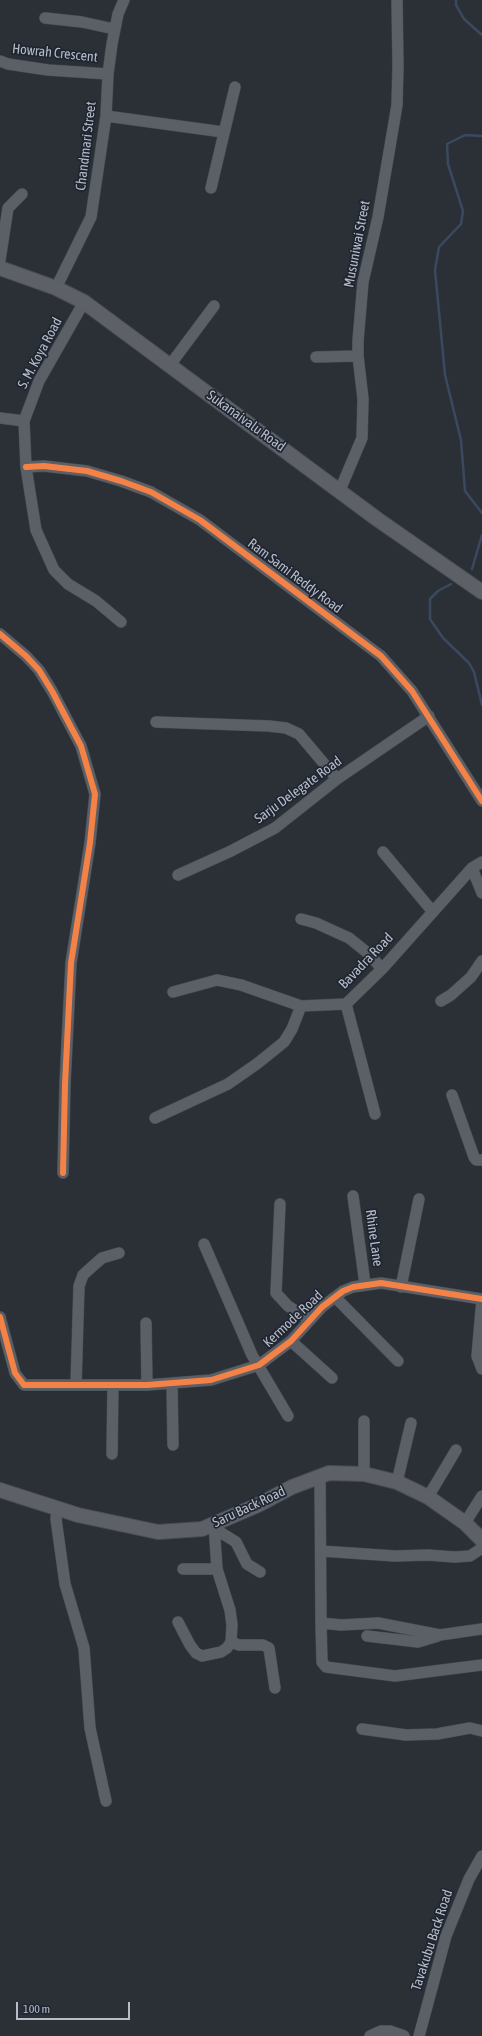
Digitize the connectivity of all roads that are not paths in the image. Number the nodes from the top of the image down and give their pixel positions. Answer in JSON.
{"nodes":[{"id":1,"x":124,"y":0,"type":"edge"},
{"id":2,"x":396,"y":0,"type":"edge"},
{"id":3,"x":45,"y":18,"type":"dead end"},
{"id":4,"x":114,"y":30,"type":"junction"},
{"id":5,"x":0,"y":61,"type":"edge"},
{"id":6,"x":108,"y":74,"type":"junction"},
{"id":7,"x":235,"y":87,"type":"dead end"},
{"id":8,"x":106,"y":116,"type":"junction"},
{"id":9,"x":223,"y":132,"type":"junction"},
{"id":10,"x":211,"y":188,"type":"dead end"},
{"id":11,"x":22,"y":194,"type":"dead end"},
{"id":12,"x":0,"y":260,"type":"edge"},
{"id":13,"x":0,"y":268,"type":"edge"},
{"id":14,"x":56,"y":288,"type":"junction"},
{"id":15,"x":84,"y":302,"type":"junction"},
{"id":16,"x":214,"y":306,"type":"dead end"},
{"id":17,"x":358,"y":356,"type":"junction"},
{"id":18,"x":316,"y":357,"type":"dead end"},
{"id":19,"x":170,"y":365,"type":"junction"},
{"id":20,"x":0,"y":418,"type":"edge"},
{"id":21,"x":24,"y":421,"type":"junction"},
{"id":22,"x":26,"y":467,"type":"junction"},
{"id":23,"x":340,"y":490,"type":"junction"},
{"id":24,"x":482,"y":592,"type":"edge"},
{"id":25,"x":121,"y":622,"type":"dead end"},
{"id":26,"x":0,"y":634,"type":"edge"},
{"id":27,"x":429,"y":716,"type":"junction"},
{"id":28,"x":156,"y":722,"type":"dead end"},
{"id":29,"x":336,"y":779,"type":"junction"},
{"id":30,"x":482,"y":801,"type":"edge"},
{"id":31,"x":383,"y":852,"type":"dead end"},
{"id":32,"x":482,"y":862,"type":"edge"},
{"id":33,"x":472,"y":868,"type":"junction"},
{"id":34,"x":178,"y":875,"type":"dead end"},
{"id":35,"x":482,"y":893,"type":"edge"},
{"id":36,"x":433,"y":912,"type":"junction"},
{"id":37,"x":301,"y":919,"type":"dead end"},
{"id":38,"x":482,"y":961,"type":"edge"},
{"id":39,"x":382,"y":969,"type":"junction"},
{"id":40,"x":173,"y":992,"type":"dead end"},
{"id":41,"x":440,"y":1001,"type":"dead end"},
{"id":42,"x":346,"y":1004,"type":"junction"},
{"id":43,"x":301,"y":1006,"type":"junction"},
{"id":44,"x":452,"y":1095,"type":"dead end"},
{"id":45,"x":375,"y":1114,"type":"dead end"},
{"id":46,"x":154,"y":1118,"type":"dead end"},
{"id":47,"x":482,"y":1160,"type":"edge"},
{"id":48,"x":63,"y":1173,"type":"dead end"},
{"id":49,"x":354,"y":1196,"type":"dead end"},
{"id":50,"x":418,"y":1199,"type":"dead end"},
{"id":51,"x":280,"y":1204,"type":"dead end"},
{"id":52,"x":204,"y":1244,"type":"dead end"},
{"id":53,"x":119,"y":1253,"type":"dead end"},
{"id":54,"x":365,"y":1284,"type":"junction"},
{"id":55,"x":401,"y":1287,"type":"junction"},
{"id":56,"x":335,"y":1296,"type":"junction"},
{"id":57,"x":482,"y":1299,"type":"edge"},
{"id":58,"x":0,"y":1317,"type":"edge"},
{"id":59,"x":310,"y":1320,"type":"junction"},
{"id":60,"x":146,"y":1323,"type":"dead end"},
{"id":61,"x":291,"y":1341,"type":"junction"},
{"id":62,"x":398,"y":1361,"type":"dead end"},
{"id":63,"x":259,"y":1365,"type":"junction"},
{"id":64,"x":482,"y":1369,"type":"edge"},
{"id":65,"x":332,"y":1378,"type":"dead end"},
{"id":66,"x":113,"y":1384,"type":"junction"},
{"id":67,"x":172,"y":1384,"type":"junction"},
{"id":68,"x":76,"y":1385,"type":"junction"},
{"id":69,"x":147,"y":1385,"type":"junction"},
{"id":70,"x":288,"y":1416,"type":"dead end"},
{"id":71,"x":364,"y":1420,"type":"dead end"},
{"id":72,"x":410,"y":1423,"type":"dead end"},
{"id":73,"x":173,"y":1445,"type":"dead end"},
{"id":74,"x":456,"y":1450,"type":"dead end"},
{"id":75,"x":112,"y":1454,"type":"dead end"},
{"id":76,"x":364,"y":1474,"type":"junction"},
{"id":77,"x":320,"y":1476,"type":"junction"},
{"id":78,"x":397,"y":1482,"type":"junction"},
{"id":79,"x":0,"y":1490,"type":"edge"},
{"id":80,"x":482,"y":1496,"type":"edge"},
{"id":81,"x":428,"y":1497,"type":"junction"},
{"id":82,"x":57,"y":1509,"type":"junction"},
{"id":83,"x":464,"y":1523,"type":"junction"},
{"id":84,"x":214,"y":1527,"type":"junction"},
{"id":85,"x":482,"y":1540,"type":"edge"},
{"id":86,"x":482,"y":1548,"type":"edge"},
{"id":87,"x":321,"y":1551,"type":"junction"},
{"id":88,"x":217,"y":1569,"type":"junction"},
{"id":89,"x":183,"y":1570,"type":"dead end"},
{"id":90,"x":260,"y":1572,"type":"dead end"},
{"id":91,"x":178,"y":1622,"type":"dead end"},
{"id":92,"x":321,"y":1623,"type":"junction"},
{"id":93,"x":482,"y":1629,"type":"edge"},
{"id":94,"x":440,"y":1635,"type":"junction"},
{"id":95,"x":367,"y":1636,"type":"dead end"},
{"id":96,"x":231,"y":1642,"type":"junction"},
{"id":97,"x":482,"y":1664,"type":"edge"},
{"id":98,"x":275,"y":1688,"type":"dead end"},
{"id":99,"x":362,"y":1729,"type":"dead end"},
{"id":100,"x":482,"y":1731,"type":"edge"},
{"id":101,"x":106,"y":1801,"type":"dead end"},
{"id":102,"x":482,"y":1856,"type":"edge"},
{"id":103,"x":370,"y":2036,"type":"edge"},
{"id":104,"x":404,"y":2036,"type":"edge"},
{"id":105,"x":419,"y":2036,"type":"edge"}],
"edges":[{"from":1,"to":4,"type":"street","name":"Chandmari Street"},
{"from":2,"to":17,"type":"street","name":"Musuniwai Street"},
{"from":3,"to":4,"type":"street"},
{"from":4,"to":6,"type":"street","name":"Chandmari Street"},
{"from":5,"to":6,"type":"street","name":"Howrah Crescent"},
{"from":6,"to":8,"type":"street","name":"Chandmari Street"},
{"from":7,"to":9,"type":"street"},
{"from":8,"to":9,"type":"street"},
{"from":8,"to":14,"type":"street","name":"Chandmari Street"},
{"from":9,"to":10,"type":"street"},
{"from":11,"to":12,"type":"street"},
{"from":13,"to":14,"type":"main road","name":"Sukanaivalu Road"},
{"from":14,"to":15,"type":"main road","name":"Sukanaivalu Road"},
{"from":15,"to":19,"type":"main road","name":"Sukanaivalu Road"},
{"from":15,"to":21,"type":"street","name":"S. M. Koya Road"},
{"from":16,"to":19,"type":"street"},
{"from":17,"to":18,"type":"street"},
{"from":17,"to":23,"type":"street","name":"Musuniwai Street"},
{"from":19,"to":23,"type":"main road","name":"Sukanaivalu Road"},
{"from":20,"to":21,"type":"street"},
{"from":21,"to":22,"type":"street","name":"S. M. Koya Road"},
{"from":22,"to":25,"type":"street","name":"S. M. Koya Road"},
{"from":22,"to":27,"type":"street","name":"Ram Sami Reddy Road"},
{"from":23,"to":24,"type":"main road","name":"Sukanaivalu Road"},
{"from":26,"to":48,"type":"street"},
{"from":27,"to":29,"type":"street","name":"Sarju Delegate Road"},
{"from":27,"to":30,"type":"street","name":"Ram Sami Reddy Road"},
{"from":28,"to":29,"type":"street"},
{"from":29,"to":34,"type":"street","name":"Sarju Delegate Road"},
{"from":31,"to":36,"type":"street"},
{"from":32,"to":33,"type":"street","name":"Bavadra Road"},
{"from":33,"to":35,"type":"street"},
{"from":33,"to":36,"type":"street","name":"Bavadra Road"},
{"from":36,"to":39,"type":"street","name":"Bavadra Road"},
{"from":37,"to":39,"type":"street"},
{"from":38,"to":41,"type":"street"},
{"from":39,"to":42,"type":"street","name":"Bavadra Road"},
{"from":40,"to":43,"type":"street","name":"Bavadra Road"},
{"from":42,"to":43,"type":"street","name":"Bavadra Road"},
{"from":42,"to":45,"type":"street"},
{"from":43,"to":46,"type":"street"},
{"from":44,"to":47,"type":"street"},
{"from":49,"to":54,"type":"street","name":"Rhine Lane"},
{"from":50,"to":55,"type":"street"},
{"from":51,"to":59,"type":"street"},
{"from":52,"to":63,"type":"street"},
{"from":53,"to":68,"type":"street"},
{"from":54,"to":55,"type":"street","name":"Kermode Road"},
{"from":54,"to":56,"type":"street","name":"Kermode Road"},
{"from":55,"to":57,"type":"street","name":"Kermode Road"},
{"from":56,"to":59,"type":"street","name":"Kermode Road"},
{"from":56,"to":62,"type":"street"},
{"from":57,"to":64,"type":"street"},
{"from":58,"to":68,"type":"street","name":"Kermode Road"},
{"from":59,"to":61,"type":"street","name":"Kermode Road"},
{"from":60,"to":69,"type":"street"},
{"from":61,"to":63,"type":"street","name":"Kermode Road"},
{"from":61,"to":65,"type":"street"},
{"from":63,"to":67,"type":"street","name":"Kermode Road"},
{"from":63,"to":70,"type":"street"},
{"from":66,"to":68,"type":"street","name":"Kermode Road"},
{"from":66,"to":69,"type":"street","name":"Kermode Road"},
{"from":66,"to":75,"type":"street"},
{"from":67,"to":69,"type":"street","name":"Kermode Road"},
{"from":67,"to":73,"type":"street"},
{"from":71,"to":76,"type":"street"},
{"from":72,"to":78,"type":"street"},
{"from":74,"to":81,"type":"street"},
{"from":76,"to":77,"type":"main road","name":"Saru Back Road"},
{"from":76,"to":78,"type":"main road","name":"Saru Back Road"},
{"from":77,"to":84,"type":"main road","name":"Saru Back Road"},
{"from":77,"to":87,"type":"street"},
{"from":78,"to":81,"type":"main road","name":"Saru Back Road"},
{"from":79,"to":82,"type":"main road","name":"Saru Back Road"},
{"from":80,"to":83,"type":"street"},
{"from":81,"to":83,"type":"main road","name":"Saru Back Road"},
{"from":82,"to":84,"type":"main road","name":"Saru Back Road"},
{"from":82,"to":101,"type":"street"},
{"from":83,"to":85,"type":"main road","name":"Saru Back Road"},
{"from":84,"to":88,"type":"street"},
{"from":84,"to":90,"type":"street"},
{"from":86,"to":87,"type":"street"},
{"from":87,"to":92,"type":"street"},
{"from":88,"to":89,"type":"street"},
{"from":88,"to":96,"type":"street"},
{"from":91,"to":96,"type":"street"},
{"from":92,"to":94,"type":"street"},
{"from":92,"to":97,"type":"street"},
{"from":93,"to":94,"type":"street"},
{"from":94,"to":95,"type":"street"},
{"from":96,"to":98,"type":"street"},
{"from":99,"to":100,"type":"street"},
{"from":102,"to":105,"type":"street","name":"Tavakubu Back Road"},
{"from":103,"to":104,"type":"street"}]}
